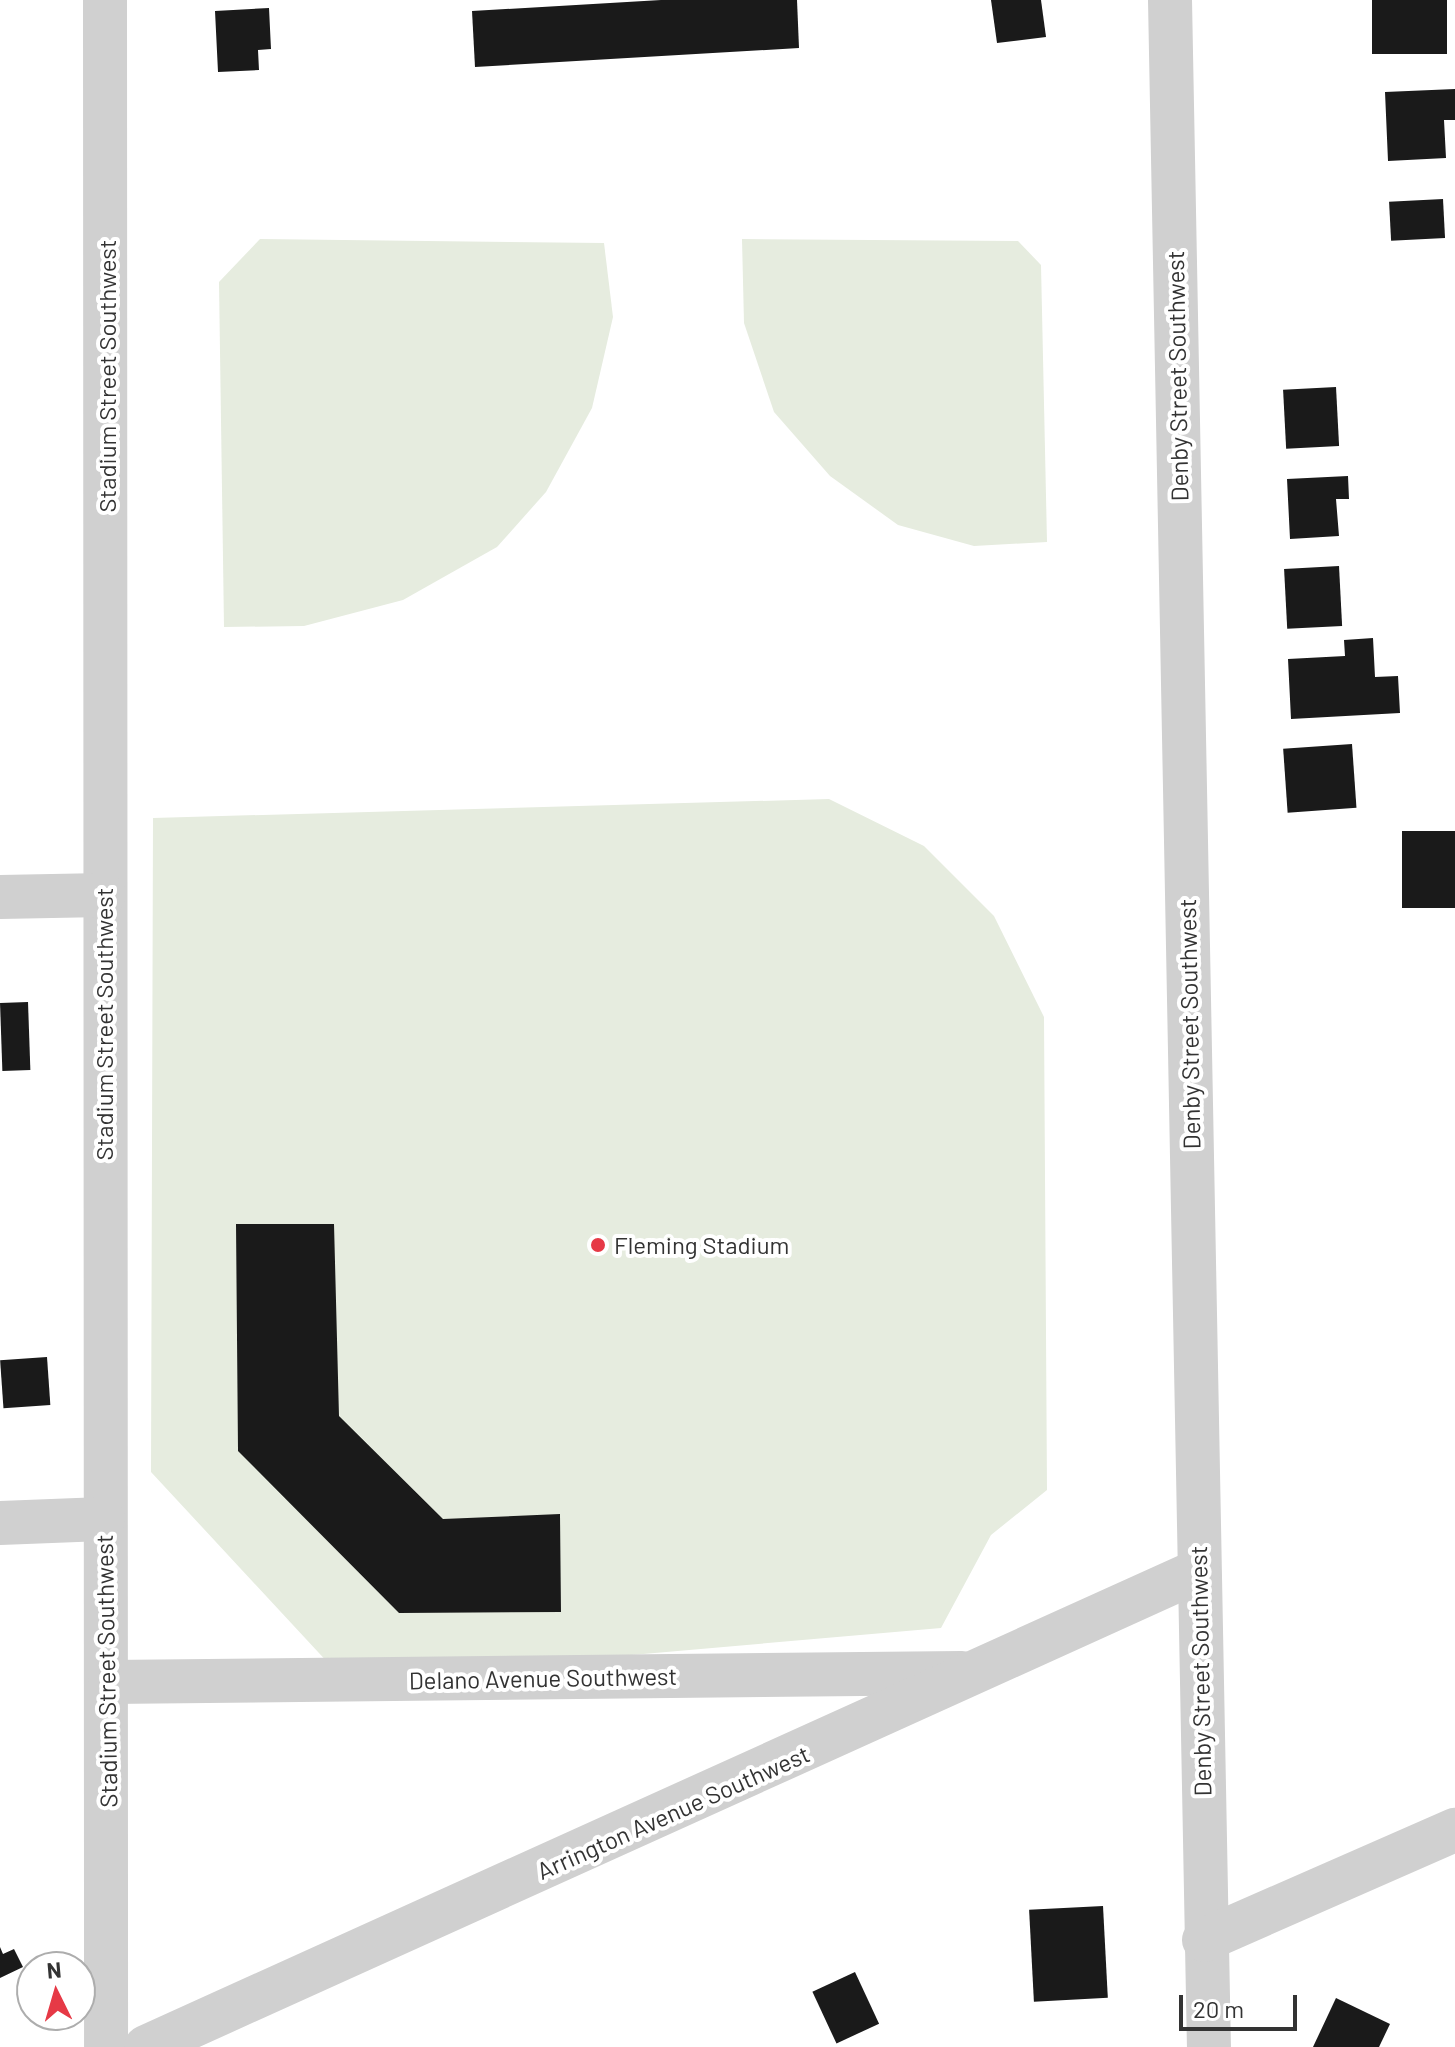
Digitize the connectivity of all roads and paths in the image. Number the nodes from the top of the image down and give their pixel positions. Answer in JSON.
{"nodes":[{"id":1,"x":105,"y":0,"type":"edge"},
{"id":2,"x":1170,"y":0,"type":"edge"},
{"id":3,"x":104,"y":895,"type":"junction"},
{"id":4,"x":0,"y":897,"type":"edge"},
{"id":5,"x":103,"y":1519,"type":"junction"},
{"id":6,"x":0,"y":1523,"type":"edge"},
{"id":7,"x":1198,"y":1571,"type":"junction"},
{"id":8,"x":976,"y":1673,"type":"junction"},
{"id":9,"x":110,"y":1682,"type":"junction"},
{"id":10,"x":1455,"y":1830,"type":"edge"},
{"id":11,"x":1204,"y":1940,"type":"junction"},
{"id":12,"x":106,"y":2047,"type":"edge"},
{"id":13,"x":146,"y":2047,"type":"edge"},
{"id":14,"x":1209,"y":2047,"type":"edge"}],
"edges":[{"from":1,"to":3,"type":"street","name":"Stadium Street Southwest"},
{"from":2,"to":7,"type":"street","name":"Denby Street Southwest"},
{"from":3,"to":4,"type":"street"},
{"from":3,"to":5,"type":"street","name":"Stadium Street Southwest"},
{"from":5,"to":6,"type":"street"},
{"from":5,"to":9,"type":"street","name":"Stadium Street Southwest"},
{"from":7,"to":8,"type":"street","name":"Arrington Avenue Southwest"},
{"from":7,"to":11,"type":"street","name":"Denby Street Southwest"},
{"from":8,"to":9,"type":"street","name":"Delano Avenue Southwest"},
{"from":8,"to":13,"type":"street","name":"Arrington Avenue Southwest"},
{"from":9,"to":12,"type":"street","name":"Stadium Street Southwest"},
{"from":10,"to":11,"type":"street"},
{"from":11,"to":14,"type":"street","name":"Denby Street Southwest"}]}
